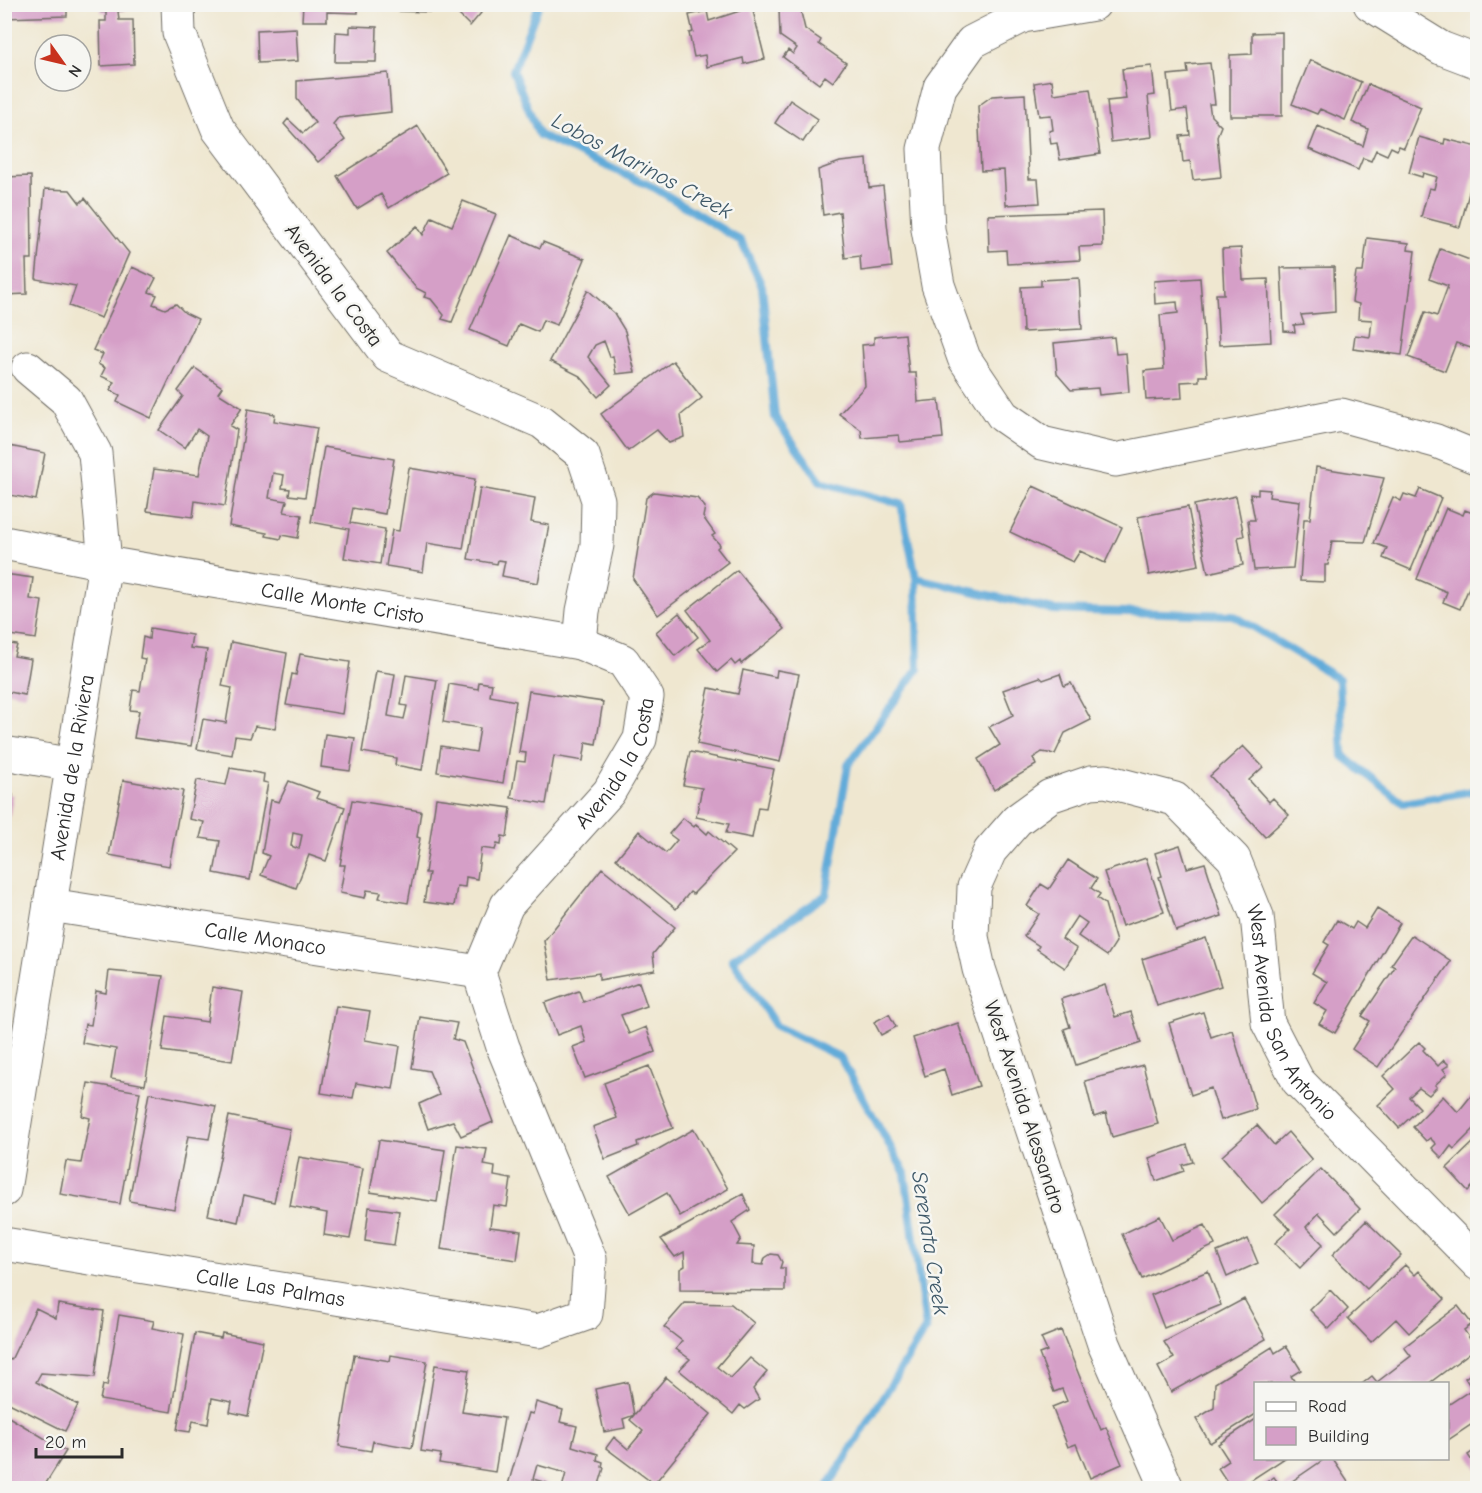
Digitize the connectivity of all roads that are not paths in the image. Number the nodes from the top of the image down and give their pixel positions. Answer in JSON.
{"nodes":[{"id":1,"x":178,"y":4,"type":"edge"},
{"id":2,"x":1094,"y":4,"type":"edge"},
{"id":3,"x":1370,"y":4,"type":"edge"},
{"id":4,"x":1478,"y":62,"type":"edge"},
{"id":5,"x":28,"y":368,"type":"dead end"},
{"id":6,"x":1478,"y":458,"type":"edge"},
{"id":7,"x":4,"y":543,"type":"edge"},
{"id":8,"x":105,"y":563,"type":"junction"},
{"id":9,"x":580,"y":643,"type":"junction"},
{"id":10,"x":4,"y":753,"type":"edge"},
{"id":11,"x":73,"y":765,"type":"junction"},
{"id":12,"x":1106,"y":781,"type":"joint"},
{"id":13,"x":50,"y":905,"type":"junction"},
{"id":14,"x":479,"y":972,"type":"junction"},
{"id":15,"x":13,"y":1085,"type":"edge"},
{"id":16,"x":4,"y":1190,"type":"edge"},
{"id":17,"x":4,"y":1244,"type":"edge"},
{"id":18,"x":1478,"y":1264,"type":"edge"},
{"id":19,"x":1167,"y":1488,"type":"edge"}],
"edges":[{"from":1,"to":9,"type":"street","name":"Avenida la Costa"},
{"from":2,"to":6,"type":"street"},
{"from":3,"to":4,"type":"street"},
{"from":5,"to":8,"type":"street","name":"Avenida de la Riviera"},
{"from":7,"to":8,"type":"street","name":"Calle Monte Cristo"},
{"from":8,"to":9,"type":"street","name":"Calle Monte Cristo"},
{"from":8,"to":11,"type":"street","name":"Avenida de la Riviera"},
{"from":9,"to":14,"type":"street","name":"Avenida la Costa"},
{"from":10,"to":11,"type":"street"},
{"from":11,"to":13,"type":"street","name":"Avenida de la Riviera"},
{"from":12,"to":18,"type":"street","name":"West Avenida San Antonio"},
{"from":12,"to":19,"type":"street","name":"West Avenida Alessandro"},
{"from":13,"to":14,"type":"street","name":"Calle Monaco"},
{"from":13,"to":15,"type":"street","name":"Avenida de la Riviera"},
{"from":14,"to":17,"type":"street","name":"Calle Las Palmas"},
{"from":15,"to":16,"type":"street","name":"Avenida de la Riviera"}]}
